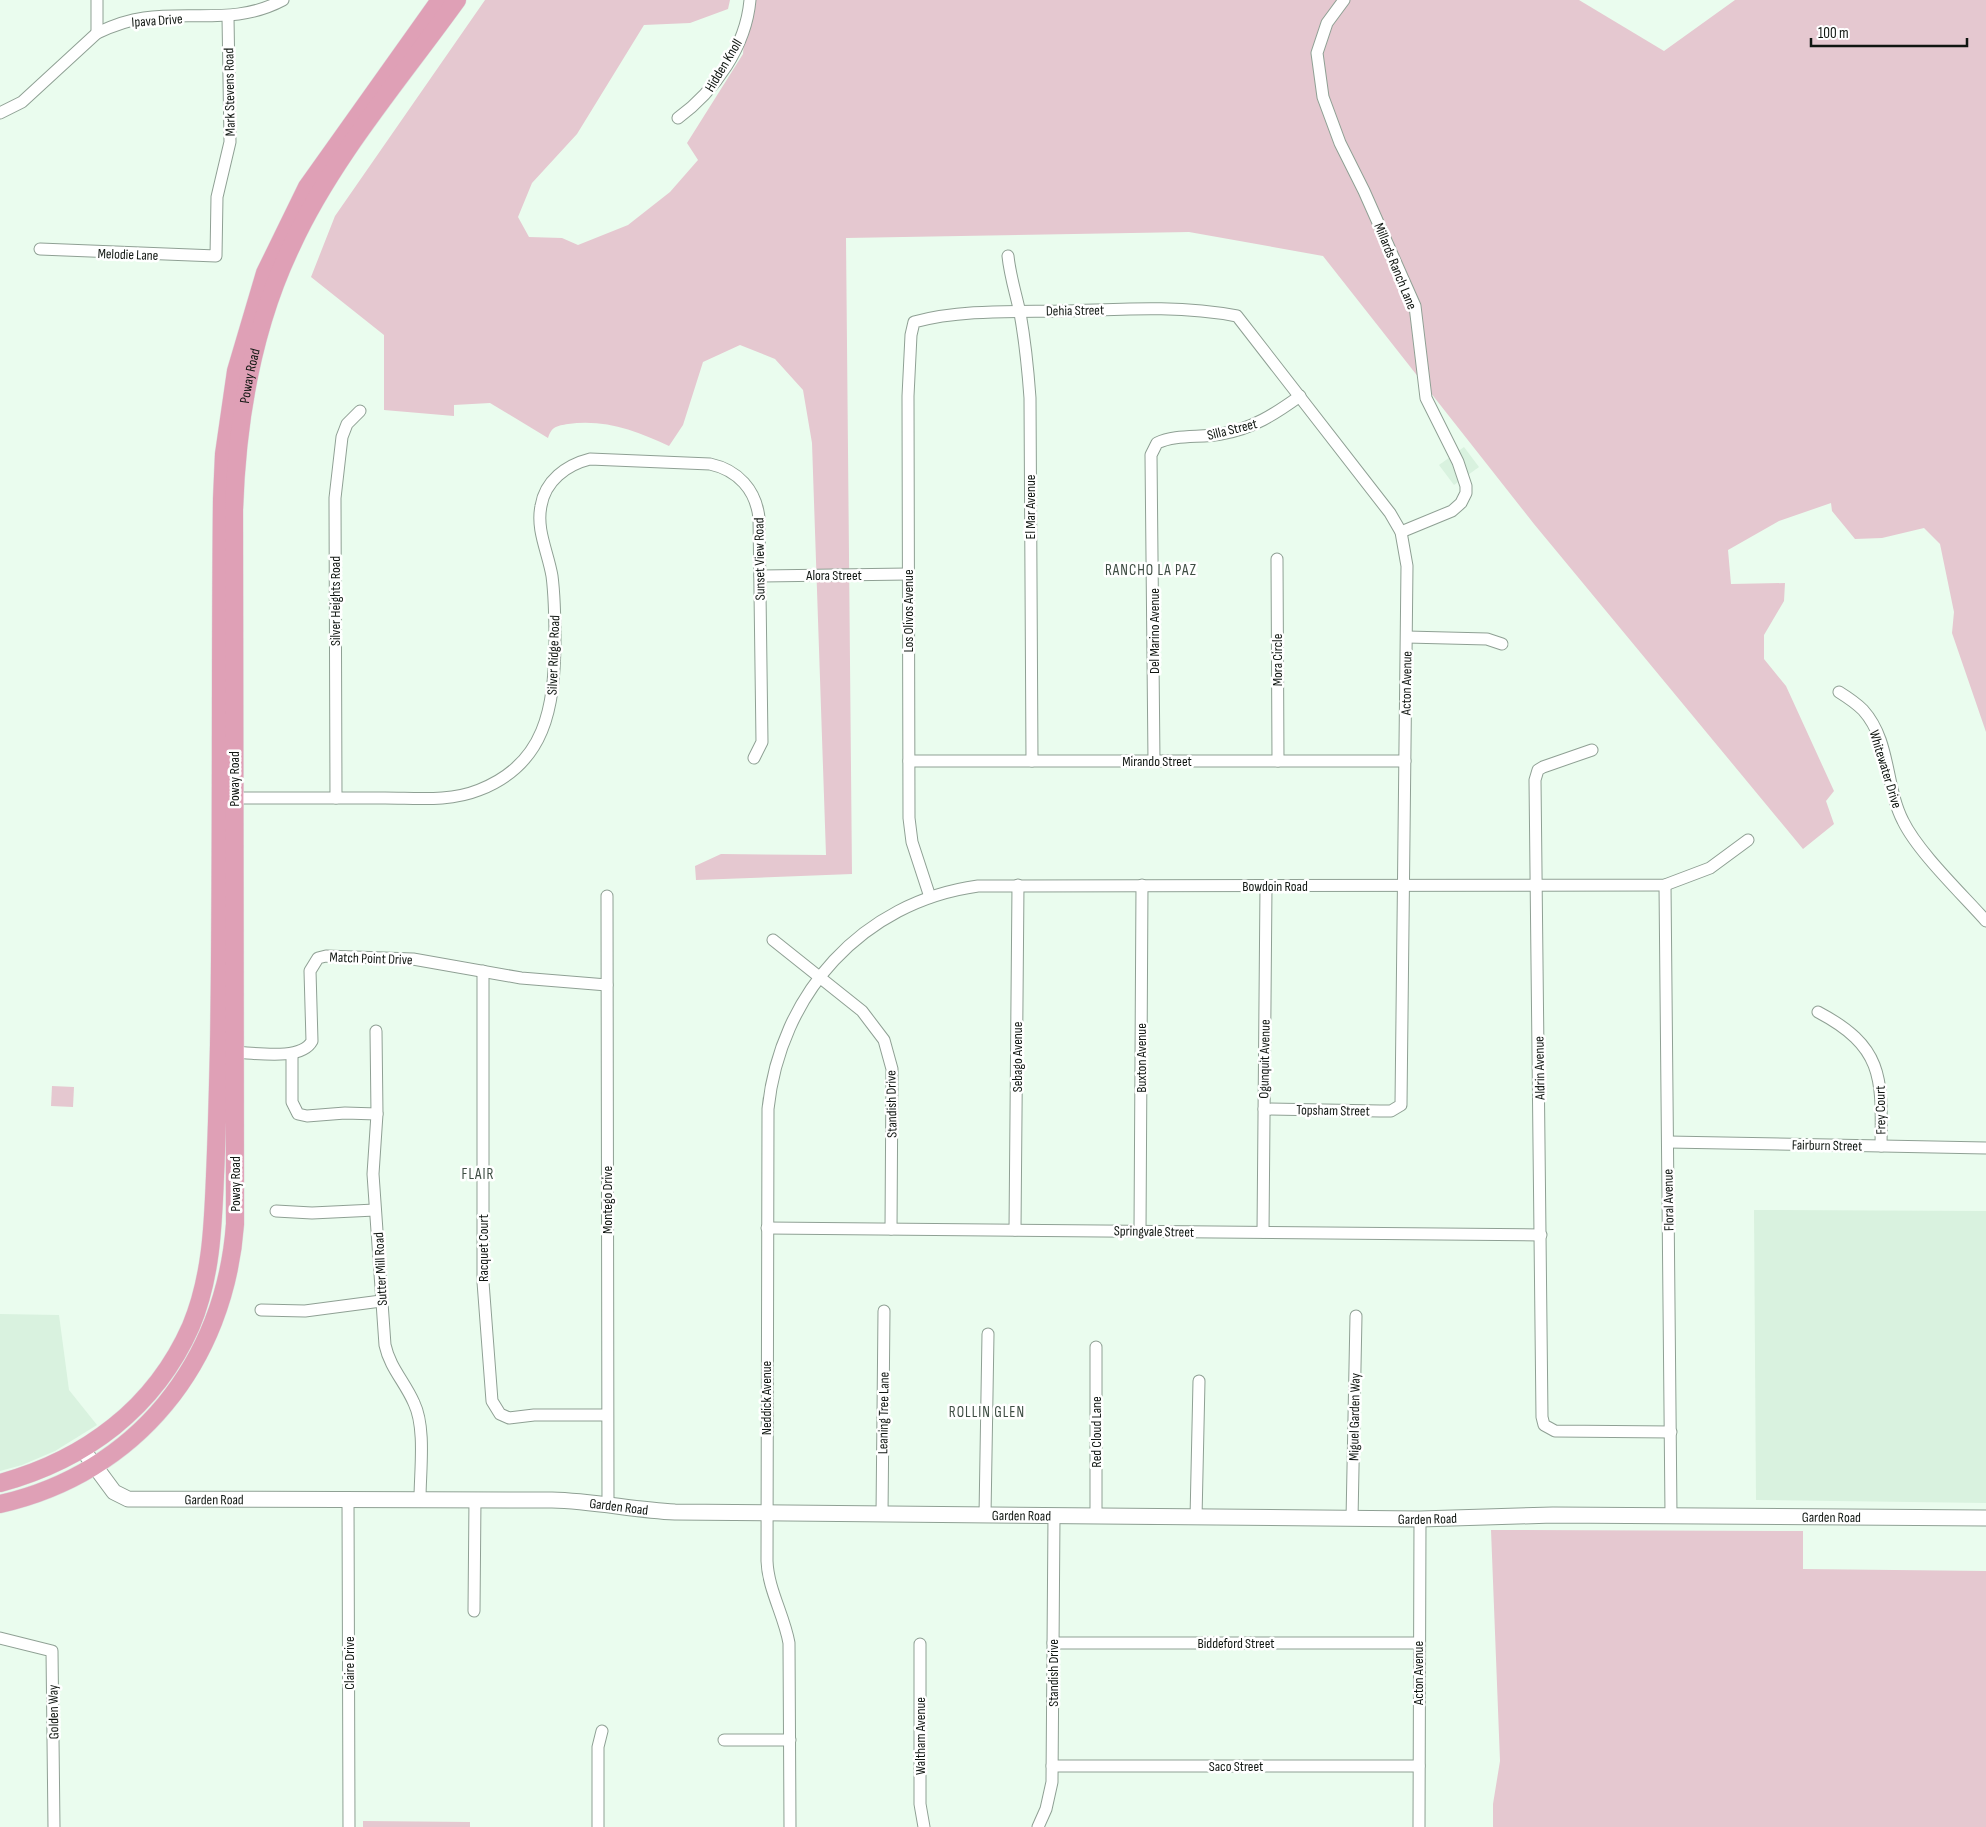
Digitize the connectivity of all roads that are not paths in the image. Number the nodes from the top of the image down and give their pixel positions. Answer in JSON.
{"nodes":[{"id":1,"x":97,"y":0,"type":"edge"},
{"id":2,"x":283,"y":0,"type":"edge"},
{"id":3,"x":440,"y":0,"type":"edge"},
{"id":4,"x":457,"y":0,"type":"edge"},
{"id":5,"x":750,"y":0,"type":"edge"},
{"id":6,"x":1344,"y":0,"type":"edge"},
{"id":7,"x":228,"y":17,"type":"junction"},
{"id":8,"x":97,"y":33,"type":"junction"},
{"id":9,"x":0,"y":113,"type":"edge"},
{"id":10,"x":678,"y":118,"type":"dead end"},
{"id":11,"x":40,"y":250,"type":"dead end"},
{"id":12,"x":216,"y":256,"type":"joint"},
{"id":13,"x":1008,"y":256,"type":"dead end"},
{"id":14,"x":1019,"y":312,"type":"junction"},
{"id":15,"x":1237,"y":316,"type":"joint"},
{"id":16,"x":914,"y":322,"type":"joint"},
{"id":17,"x":1300,"y":396,"type":"junction"},
{"id":18,"x":360,"y":411,"type":"dead end"},
{"id":19,"x":1157,"y":443,"type":"joint"},
{"id":20,"x":600,"y":459,"type":"joint"},
{"id":21,"x":1401,"y":532,"type":"junction"},
{"id":22,"x":1277,"y":559,"type":"dead end"},
{"id":23,"x":908,"y":574,"type":"junction"},
{"id":24,"x":760,"y":576,"type":"junction"},
{"id":25,"x":1407,"y":637,"type":"junction"},
{"id":26,"x":1502,"y":644,"type":"dead end"},
{"id":27,"x":1839,"y":692,"type":"dead end"},
{"id":28,"x":1592,"y":750,"type":"dead end"},
{"id":29,"x":754,"y":758,"type":"dead end"},
{"id":30,"x":909,"y":761,"type":"junction"},
{"id":31,"x":1032,"y":761,"type":"junction"},
{"id":32,"x":1154,"y":761,"type":"junction"},
{"id":33,"x":1278,"y":761,"type":"junction"},
{"id":34,"x":1405,"y":761,"type":"junction"},
{"id":35,"x":227,"y":798,"type":"junction"},
{"id":36,"x":336,"y":798,"type":"junction"},
{"id":37,"x":1748,"y":840,"type":"dead end"},
{"id":38,"x":1018,"y":885,"type":"junction"},
{"id":39,"x":1142,"y":885,"type":"junction"},
{"id":40,"x":1664,"y":885,"type":"junction"},
{"id":41,"x":1266,"y":886,"type":"junction"},
{"id":42,"x":1404,"y":886,"type":"junction"},
{"id":43,"x":1538,"y":886,"type":"junction"},
{"id":44,"x":607,"y":896,"type":"dead end"},
{"id":45,"x":930,"y":897,"type":"junction"},
{"id":46,"x":1986,"y":921,"type":"edge"},
{"id":47,"x":773,"y":940,"type":"dead end"},
{"id":48,"x":483,"y":971,"type":"junction"},
{"id":49,"x":820,"y":978,"type":"junction"},
{"id":50,"x":607,"y":985,"type":"junction"},
{"id":51,"x":1818,"y":1012,"type":"dead end"},
{"id":52,"x":376,"y":1031,"type":"dead end"},
{"id":53,"x":226,"y":1052,"type":"junction"},
{"id":54,"x":292,"y":1054,"type":"junction"},
{"id":55,"x":1401,"y":1105,"type":"joint"},
{"id":56,"x":1264,"y":1109,"type":"junction"},
{"id":57,"x":378,"y":1114,"type":"junction"},
{"id":58,"x":1668,"y":1142,"type":"junction"},
{"id":59,"x":1881,"y":1146,"type":"junction"},
{"id":60,"x":1986,"y":1148,"type":"edge"},
{"id":61,"x":375,"y":1210,"type":"junction"},
{"id":62,"x":276,"y":1211,"type":"dead end"},
{"id":63,"x":767,"y":1228,"type":"junction"},
{"id":64,"x":891,"y":1229,"type":"junction"},
{"id":65,"x":1015,"y":1230,"type":"junction"},
{"id":66,"x":1140,"y":1231,"type":"junction"},
{"id":67,"x":1263,"y":1232,"type":"junction"},
{"id":68,"x":1541,"y":1235,"type":"junction"},
{"id":69,"x":381,"y":1301,"type":"junction"},
{"id":70,"x":261,"y":1310,"type":"dead end"},
{"id":71,"x":884,"y":1311,"type":"dead end"},
{"id":72,"x":1356,"y":1316,"type":"dead end"},
{"id":73,"x":988,"y":1334,"type":"dead end"},
{"id":74,"x":1096,"y":1347,"type":"dead end"},
{"id":75,"x":1198,"y":1380,"type":"dead end"},
{"id":76,"x":607,"y":1415,"type":"junction"},
{"id":77,"x":1671,"y":1432,"type":"junction"},
{"id":78,"x":83,"y":1450,"type":"junction"},
{"id":79,"x":96,"y":1465,"type":"junction"},
{"id":80,"x":18,"y":1478,"type":"junction"},
{"id":81,"x":0,"y":1483,"type":"edge"},
{"id":82,"x":0,"y":1491,"type":"edge"},
{"id":83,"x":348,"y":1498,"type":"junction"},
{"id":84,"x":420,"y":1499,"type":"junction"},
{"id":85,"x":475,"y":1499,"type":"junction"},
{"id":86,"x":0,"y":1504,"type":"edge"},
{"id":87,"x":608,"y":1505,"type":"junction"},
{"id":88,"x":766,"y":1513,"type":"junction"},
{"id":89,"x":882,"y":1514,"type":"junction"},
{"id":90,"x":1671,"y":1514,"type":"junction"},
{"id":91,"x":985,"y":1515,"type":"junction"},
{"id":92,"x":1054,"y":1516,"type":"junction"},
{"id":93,"x":1096,"y":1516,"type":"junction"},
{"id":94,"x":1196,"y":1518,"type":"junction"},
{"id":95,"x":1986,"y":1518,"type":"edge"},
{"id":96,"x":1352,"y":1519,"type":"junction"},
{"id":97,"x":1420,"y":1519,"type":"junction"},
{"id":98,"x":474,"y":1611,"type":"dead end"},
{"id":99,"x":0,"y":1638,"type":"edge"},
{"id":100,"x":1053,"y":1643,"type":"junction"},
{"id":101,"x":1418,"y":1643,"type":"junction"},
{"id":102,"x":920,"y":1644,"type":"dead end"},
{"id":103,"x":602,"y":1732,"type":"dead end"},
{"id":104,"x":724,"y":1740,"type":"dead end"},
{"id":105,"x":790,"y":1740,"type":"junction"},
{"id":106,"x":1052,"y":1766,"type":"junction"},
{"id":107,"x":1419,"y":1766,"type":"junction"},
{"id":108,"x":54,"y":1827,"type":"edge"},
{"id":109,"x":349,"y":1827,"type":"edge"},
{"id":110,"x":598,"y":1827,"type":"edge"},
{"id":111,"x":790,"y":1827,"type":"edge"},
{"id":112,"x":924,"y":1827,"type":"edge"},
{"id":113,"x":1038,"y":1827,"type":"edge"},
{"id":114,"x":1419,"y":1827,"type":"edge"}],
"edges":[{"from":1,"to":8,"type":"street"},
{"from":2,"to":7,"type":"street","name":"Ipava Drive"},
{"from":3,"to":35,"type":"main road","name":"Poway Road"},
{"from":4,"to":35,"type":"main road","name":"Poway Road"},
{"from":5,"to":10,"type":"street","name":"Hidden Knoll"},
{"from":6,"to":21,"type":"street","name":"Millards Ranch Lane"},
{"from":7,"to":8,"type":"street","name":"Ipava Drive"},
{"from":7,"to":12,"type":"street","name":"Mark Stevens Road"},
{"from":8,"to":9,"type":"street","name":"Ipava Drive"},
{"from":11,"to":12,"type":"street","name":"Melodie Lane"},
{"from":13,"to":14,"type":"street","name":"El Mar Avenue"},
{"from":14,"to":15,"type":"street","name":"Dehia Street"},
{"from":14,"to":16,"type":"street","name":"Dehia Street"},
{"from":14,"to":31,"type":"street","name":"El Mar Avenue"},
{"from":15,"to":17,"type":"street","name":"Acton Avenue"},
{"from":16,"to":23,"type":"street","name":"Los Olivos Avenue"},
{"from":17,"to":19,"type":"street","name":"Silla Street"},
{"from":17,"to":21,"type":"street","name":"Acton Avenue"},
{"from":18,"to":36,"type":"street","name":"Silver Heights Road"},
{"from":19,"to":32,"type":"street","name":"Del Marino Avenue"},
{"from":20,"to":24,"type":"street","name":"Sunset View Road"},
{"from":20,"to":36,"type":"street","name":"Silver Ridge Road"},
{"from":21,"to":25,"type":"street","name":"Acton Avenue"},
{"from":22,"to":33,"type":"street","name":"Mora Circle"},
{"from":23,"to":24,"type":"street","name":"Alora Street"},
{"from":23,"to":30,"type":"street","name":"Los Olivos Avenue"},
{"from":24,"to":29,"type":"street","name":"Sunset View Road"},
{"from":25,"to":26,"type":"street"},
{"from":25,"to":34,"type":"street","name":"Acton Avenue"},
{"from":27,"to":46,"type":"street","name":"Whitewater Drive"},
{"from":28,"to":43,"type":"street","name":"Aldrin Avenue"},
{"from":30,"to":31,"type":"street","name":"Mirando Street"},
{"from":30,"to":45,"type":"street","name":"Los Olivos Avenue"},
{"from":31,"to":32,"type":"street","name":"Mirando Street"},
{"from":32,"to":33,"type":"street","name":"Mirando Street"},
{"from":33,"to":34,"type":"street","name":"Mirando Street"},
{"from":34,"to":42,"type":"street","name":"Acton Avenue"},
{"from":35,"to":36,"type":"street","name":"Silver Ridge Road"},
{"from":35,"to":53,"type":"main road","name":"Poway Road"},
{"from":37,"to":40,"type":"street","name":"Bowdoin Road"},
{"from":38,"to":39,"type":"street","name":"Bowdoin Road"},
{"from":38,"to":45,"type":"street","name":"Bowdoin Road"},
{"from":38,"to":65,"type":"street","name":"Sebago Avenue"},
{"from":39,"to":41,"type":"street","name":"Bowdoin Road"},
{"from":39,"to":66,"type":"street","name":"Buxton Avenue"},
{"from":40,"to":43,"type":"street","name":"Bowdoin Road"},
{"from":40,"to":58,"type":"street","name":"Floral Avenue"},
{"from":41,"to":42,"type":"street","name":"Bowdoin Road"},
{"from":41,"to":56,"type":"street","name":"Ogunquit Avenue"},
{"from":42,"to":43,"type":"street","name":"Bowdoin Road"},
{"from":42,"to":55,"type":"street","name":"Acton Avenue"},
{"from":43,"to":68,"type":"street","name":"Aldrin Avenue"},
{"from":44,"to":50,"type":"street","name":"Montego Drive"},
{"from":45,"to":49,"type":"street","name":"Bowdoin Road"},
{"from":47,"to":49,"type":"street","name":"Standish Drive"},
{"from":48,"to":50,"type":"street","name":"Match Point Drive"},
{"from":48,"to":54,"type":"street","name":"Match Point Drive"},
{"from":48,"to":76,"type":"street","name":"Racquet Court"},
{"from":49,"to":63,"type":"street","name":"Neddick Avenue"},
{"from":49,"to":64,"type":"street","name":"Standish Drive"},
{"from":50,"to":76,"type":"street","name":"Montego Drive"},
{"from":51,"to":59,"type":"street","name":"Frey Court"},
{"from":52,"to":57,"type":"street","name":"Sutter Mill Road"},
{"from":53,"to":54,"type":"street"},
{"from":53,"to":78,"type":"main road","name":"Poway Road"},
{"from":53,"to":79,"type":"main road","name":"Poway Road"},
{"from":54,"to":57,"type":"street"},
{"from":55,"to":56,"type":"street","name":"Topsham Street"},
{"from":56,"to":67,"type":"street","name":"Ogunquit Avenue"},
{"from":57,"to":61,"type":"street","name":"Sutter Mill Road"},
{"from":58,"to":59,"type":"street","name":"Fairburn Street"},
{"from":58,"to":77,"type":"street","name":"Floral Avenue"},
{"from":59,"to":60,"type":"street","name":"Fairburn Street"},
{"from":61,"to":62,"type":"street"},
{"from":61,"to":69,"type":"street","name":"Sutter Mill Road"},
{"from":63,"to":64,"type":"street","name":"Springvale Street"},
{"from":63,"to":88,"type":"street","name":"Neddick Avenue"},
{"from":64,"to":65,"type":"street","name":"Springvale Street"},
{"from":65,"to":66,"type":"street","name":"Springvale Street"},
{"from":66,"to":67,"type":"street","name":"Springvale Street"},
{"from":67,"to":68,"type":"street","name":"Springvale Street"},
{"from":68,"to":77,"type":"street","name":"Aldrin Avenue"},
{"from":69,"to":70,"type":"street"},
{"from":69,"to":84,"type":"street","name":"Sutter Mill Road"},
{"from":71,"to":89,"type":"street","name":"Leaning Tree Lane"},
{"from":72,"to":96,"type":"street","name":"Miguel Garden Way"},
{"from":73,"to":91,"type":"street"},
{"from":74,"to":93,"type":"street","name":"Red Cloud Lane"},
{"from":75,"to":94,"type":"street"},
{"from":76,"to":87,"type":"street","name":"Montego Drive"},
{"from":77,"to":90,"type":"street","name":"Floral Avenue"},
{"from":78,"to":79,"type":"street","name":"Garden Road"},
{"from":78,"to":80,"type":"main road","name":"Poway Road"},
{"from":79,"to":83,"type":"street","name":"Garden Road"},
{"from":79,"to":86,"type":"main road","name":"Poway Road"},
{"from":80,"to":81,"type":"main road","name":"Poway Road"},
{"from":80,"to":82,"type":"main road"},
{"from":83,"to":84,"type":"street","name":"Garden Road"},
{"from":83,"to":109,"type":"street","name":"Claire Drive"},
{"from":84,"to":85,"type":"street","name":"Garden Road"},
{"from":85,"to":87,"type":"street","name":"Garden Road"},
{"from":85,"to":98,"type":"street"},
{"from":87,"to":88,"type":"street","name":"Garden Road"},
{"from":88,"to":89,"type":"street","name":"Garden Road"},
{"from":88,"to":105,"type":"street","name":"Neddick Avenue"},
{"from":89,"to":91,"type":"street","name":"Garden Road"},
{"from":90,"to":95,"type":"street","name":"Garden Road"},
{"from":90,"to":97,"type":"street","name":"Garden Road"},
{"from":91,"to":92,"type":"street","name":"Garden Road"},
{"from":92,"to":93,"type":"street","name":"Garden Road"},
{"from":92,"to":100,"type":"street","name":"Standish Drive"},
{"from":93,"to":94,"type":"street","name":"Garden Road"},
{"from":94,"to":96,"type":"street","name":"Garden Road"},
{"from":96,"to":97,"type":"street","name":"Garden Road"},
{"from":97,"to":101,"type":"street","name":"Acton Avenue"},
{"from":99,"to":108,"type":"street","name":"Golden Way"},
{"from":100,"to":101,"type":"street","name":"Biddeford Street"},
{"from":100,"to":106,"type":"street","name":"Standish Drive"},
{"from":101,"to":107,"type":"street","name":"Acton Avenue"},
{"from":102,"to":112,"type":"street","name":"Waltham Avenue"},
{"from":103,"to":110,"type":"street"},
{"from":104,"to":105,"type":"street"},
{"from":105,"to":111,"type":"street","name":"Neddick Avenue"},
{"from":106,"to":107,"type":"street","name":"Saco Street"},
{"from":106,"to":113,"type":"street","name":"Standish Drive"},
{"from":107,"to":114,"type":"street","name":"Acton Avenue"}]}
